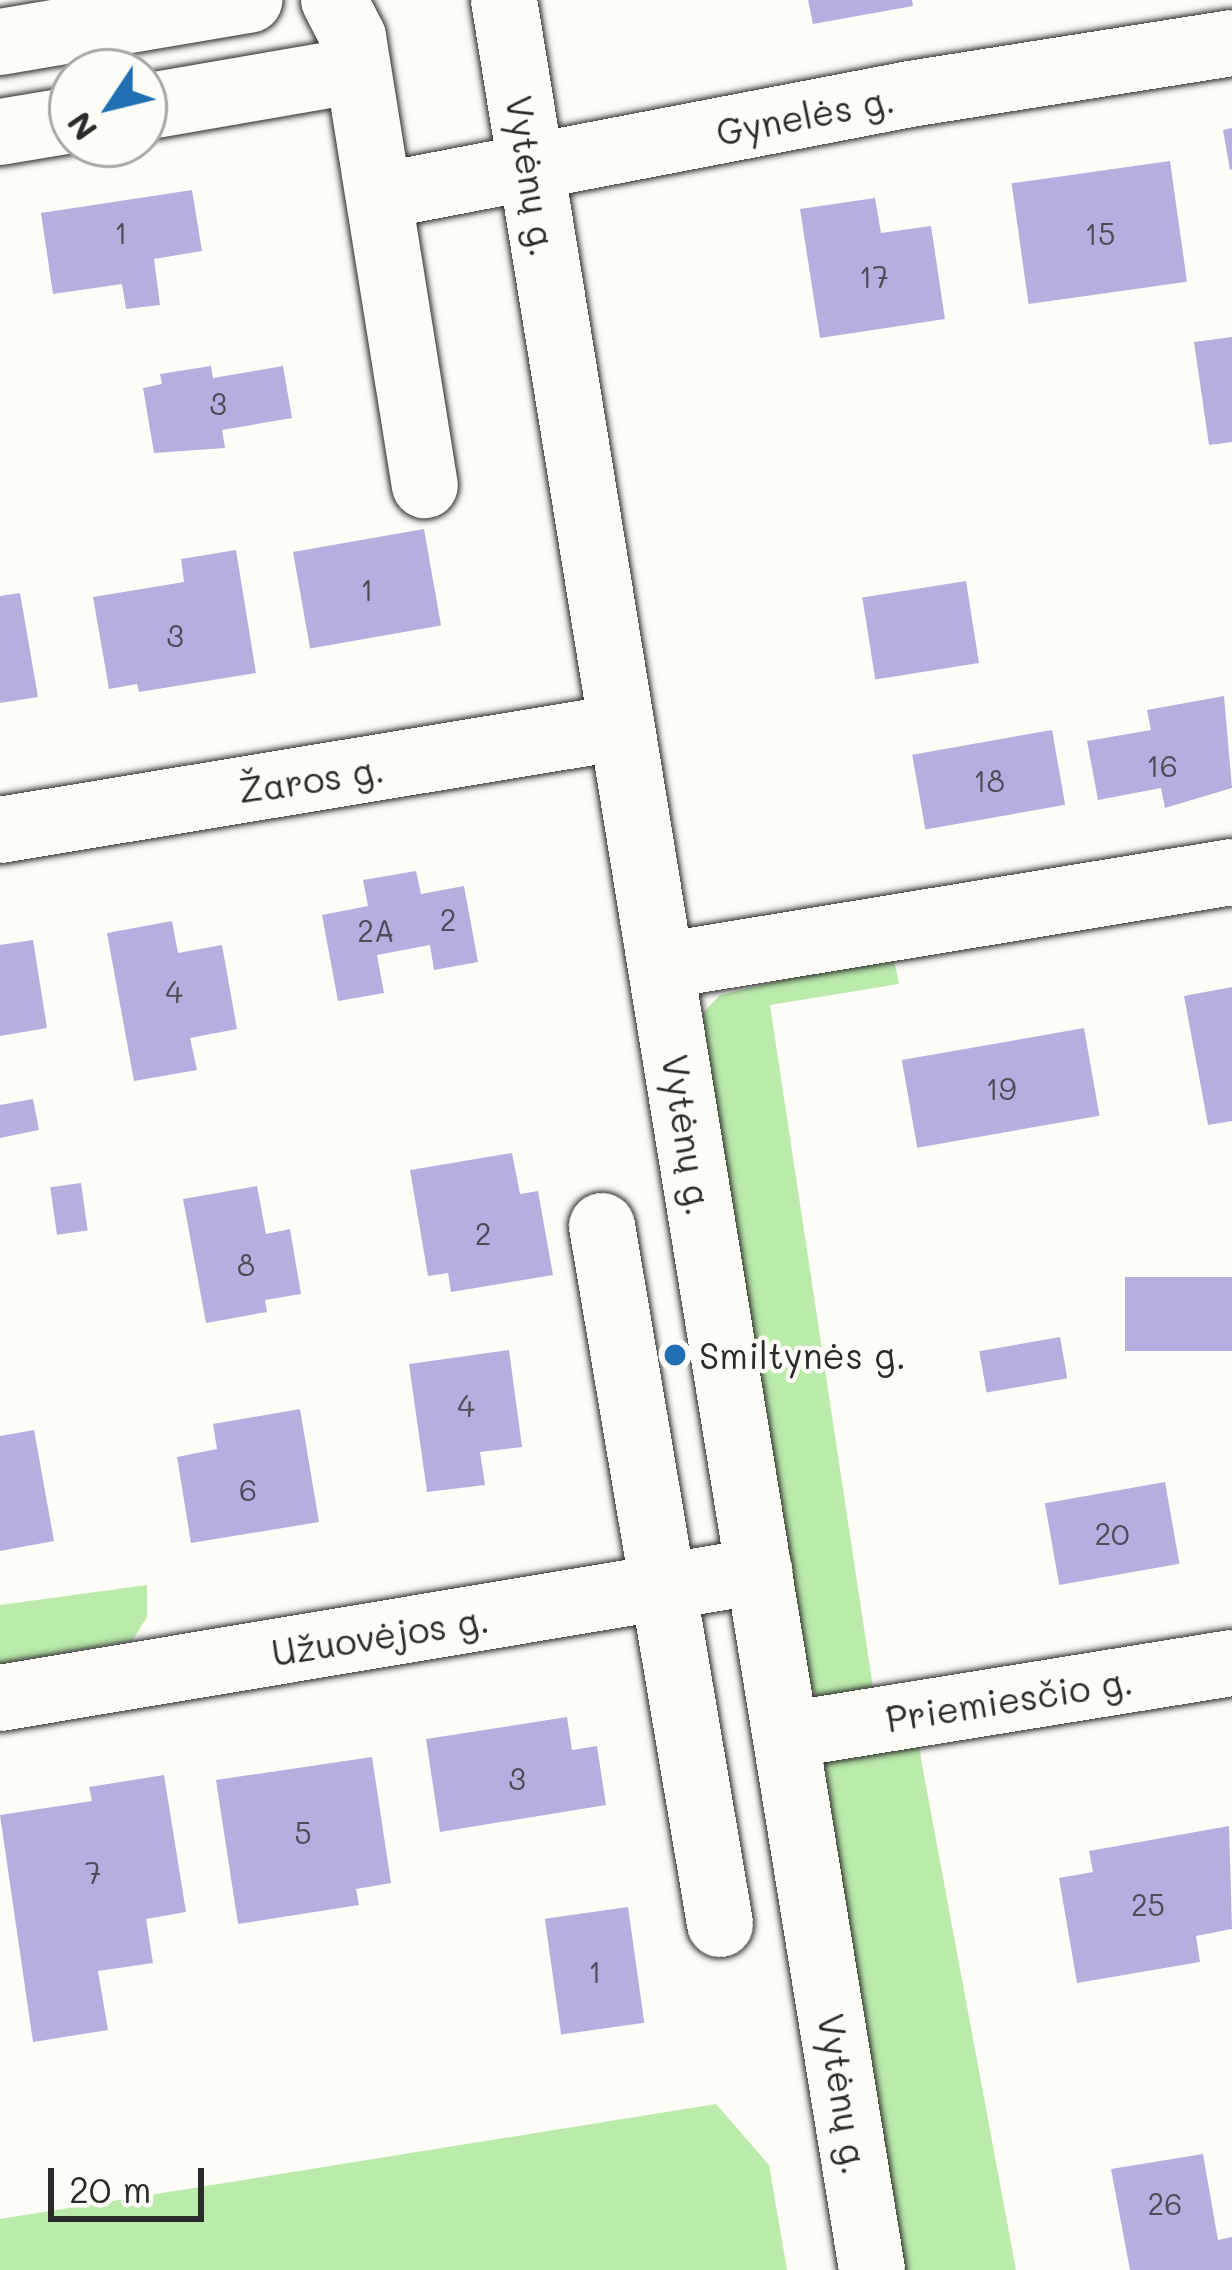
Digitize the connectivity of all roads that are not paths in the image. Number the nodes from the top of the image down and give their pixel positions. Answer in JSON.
{"nodes":[{"id":1,"x":249,"y":0,"type":"edge"},
{"id":2,"x":334,"y":0,"type":"edge"},
{"id":3,"x":504,"y":0,"type":"edge"},
{"id":4,"x":0,"y":42,"type":"edge"},
{"id":5,"x":1232,"y":43,"type":"edge"},
{"id":6,"x":358,"y":70,"type":"junction"},
{"id":7,"x":168,"y":103,"type":"edge"},
{"id":8,"x":48,"y":124,"type":"edge"},
{"id":9,"x":0,"y":132,"type":"edge"},
{"id":10,"x":532,"y":172,"type":"junction"},
{"id":11,"x":380,"y":196,"type":"junction"},
{"id":12,"x":425,"y":485,"type":"dead end"},
{"id":13,"x":622,"y":728,"type":"junction"},
{"id":14,"x":0,"y":830,"type":"edge"},
{"id":15,"x":1232,"y":872,"type":"edge"},
{"id":16,"x":661,"y":966,"type":"junction"},
{"id":17,"x":602,"y":1226,"type":"dead end"},
{"id":18,"x":760,"y":1571,"type":"junction"},
{"id":19,"x":667,"y":1588,"type":"junction"},
{"id":20,"x":1232,"y":1663,"type":"edge"},
{"id":21,"x":0,"y":1698,"type":"edge"},
{"id":22,"x":787,"y":1735,"type":"junction"},
{"id":23,"x":720,"y":1924,"type":"dead end"},
{"id":24,"x":872,"y":2270,"type":"edge"}],
"edges":[{"from":1,"to":4,"type":"street"},
{"from":2,"to":6,"type":"street"},
{"from":3,"to":10,"type":"street","name":"Vytėnų g."},
{"from":5,"to":10,"type":"street","name":"Gynelės g."},
{"from":6,"to":7,"type":"street"},
{"from":6,"to":11,"type":"street"},
{"from":8,"to":9,"type":"street"},
{"from":10,"to":11,"type":"street","name":"Gynelės g."},
{"from":10,"to":13,"type":"street","name":"Vytėnų g."},
{"from":11,"to":12,"type":"street"},
{"from":13,"to":14,"type":"street","name":"Žaros g."},
{"from":13,"to":16,"type":"street","name":"Vytėnų g."},
{"from":15,"to":16,"type":"street"},
{"from":16,"to":18,"type":"street","name":"Vytėnų g."},
{"from":17,"to":19,"type":"street"},
{"from":18,"to":19,"type":"street","name":"Užuovėjos g."},
{"from":18,"to":22,"type":"street","name":"Vytėnų g."},
{"from":19,"to":21,"type":"street","name":"Užuovėjos g."},
{"from":19,"to":23,"type":"street"},
{"from":20,"to":22,"type":"street","name":"Priemiesčio g."},
{"from":22,"to":24,"type":"street","name":"Vytėnų g."}]}
